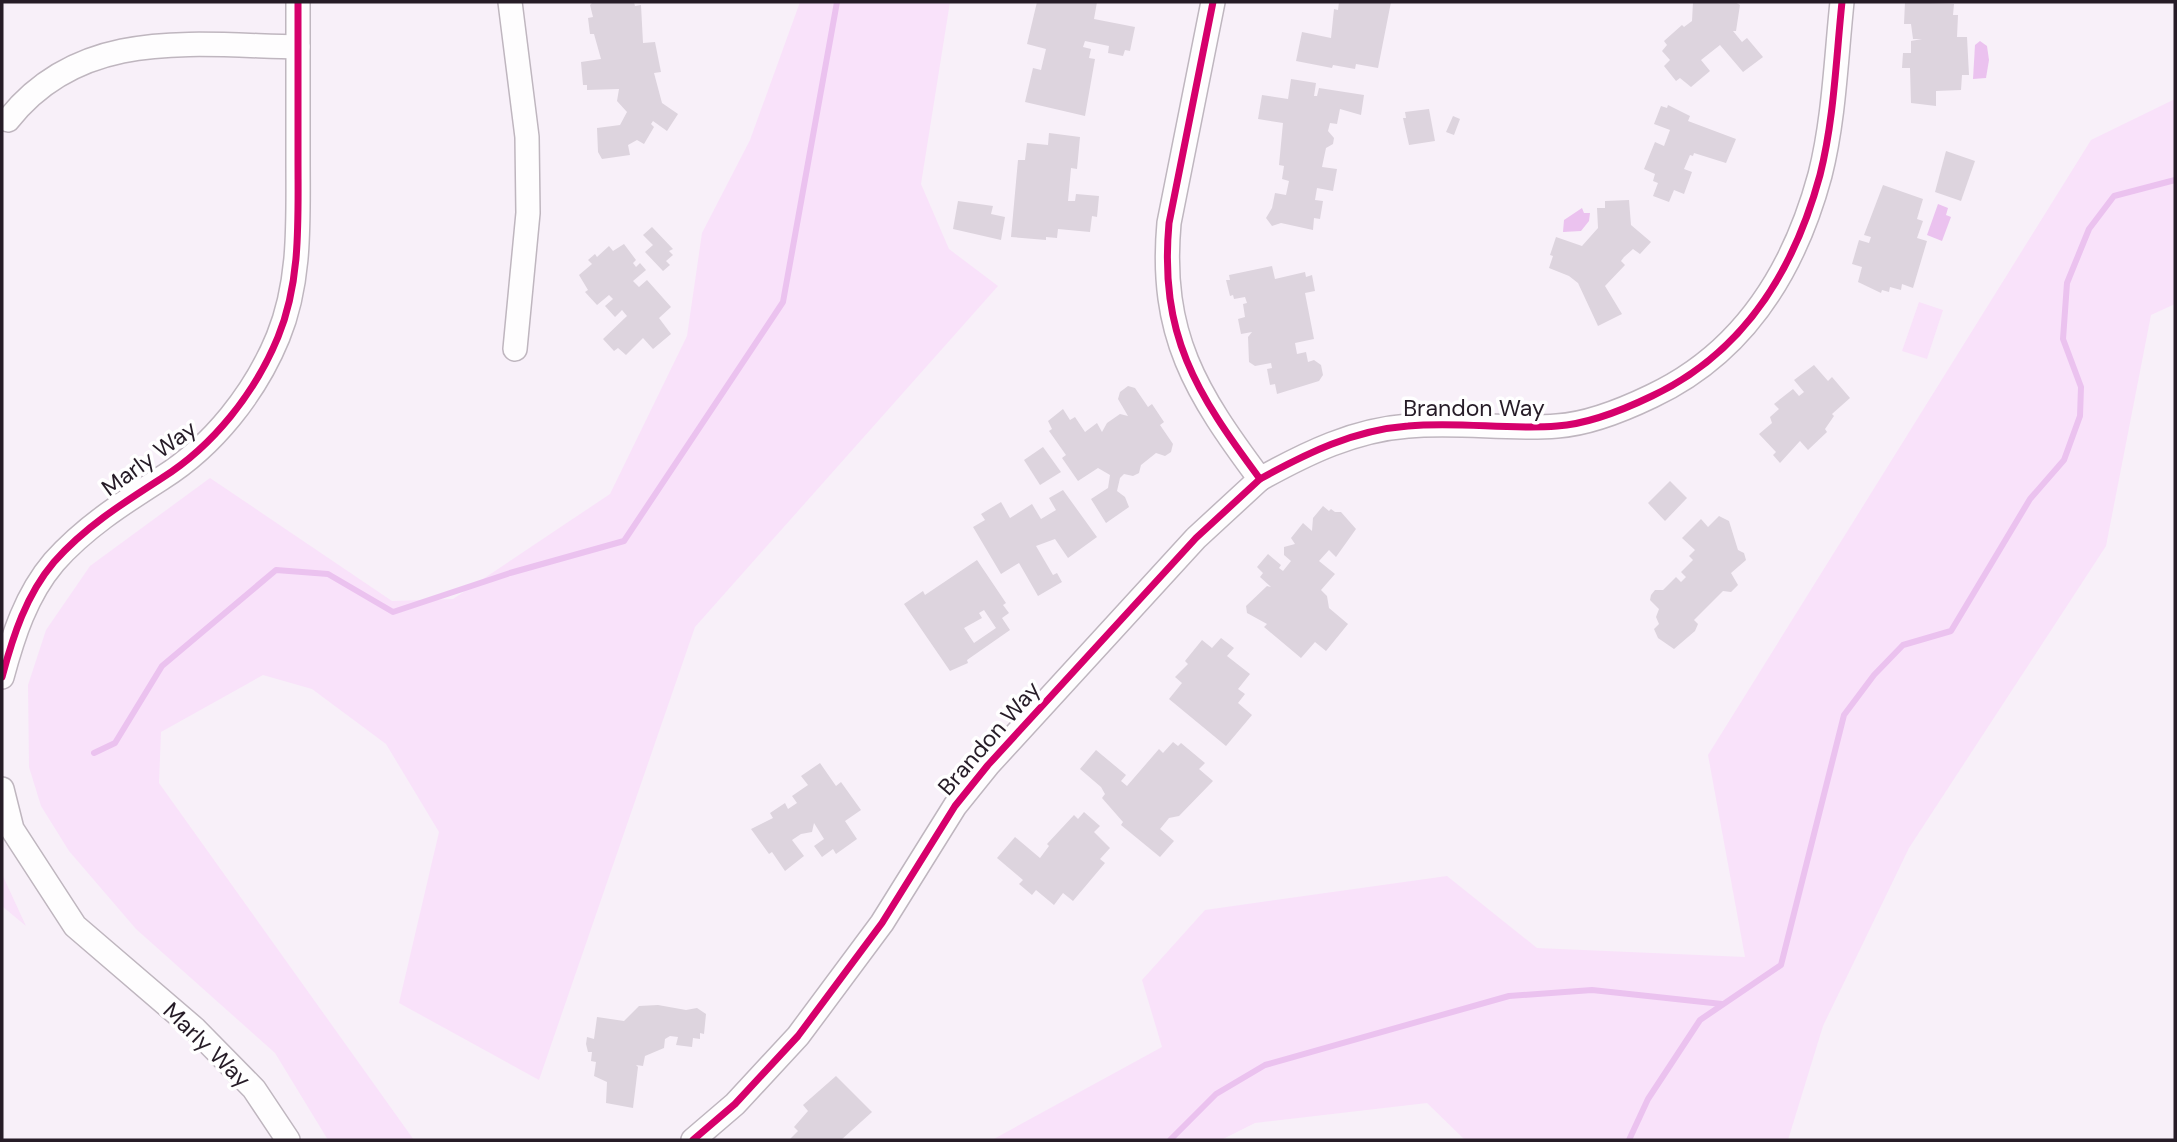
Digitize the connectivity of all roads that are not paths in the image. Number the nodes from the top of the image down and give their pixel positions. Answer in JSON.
{"nodes":[{"id":1,"x":298,"y":2,"type":"edge"},
{"id":2,"x":510,"y":2,"type":"edge"},
{"id":3,"x":1213,"y":2,"type":"edge"},
{"id":4,"x":1842,"y":2,"type":"edge"},
{"id":5,"x":298,"y":47,"type":"junction"},
{"id":6,"x":8,"y":120,"type":"dead end"},
{"id":7,"x":515,"y":349,"type":"dead end"},
{"id":8,"x":1260,"y":479,"type":"junction"},
{"id":9,"x":2,"y":677,"type":"edge"},
{"id":10,"x":2,"y":789,"type":"edge"},
{"id":11,"x":288,"y":1140,"type":"edge"},
{"id":12,"x":693,"y":1140,"type":"edge"}],
"edges":[{"from":1,"to":5,"type":"street","name":"Marly Way"},
{"from":2,"to":7,"type":"street"},
{"from":3,"to":8,"type":"street"},
{"from":4,"to":8,"type":"street","name":"Brandon Way"},
{"from":5,"to":6,"type":"street"},
{"from":5,"to":9,"type":"street","name":"Marly Way"},
{"from":8,"to":12,"type":"street","name":"Brandon Way"},
{"from":10,"to":11,"type":"street","name":"Marly Way"}]}
